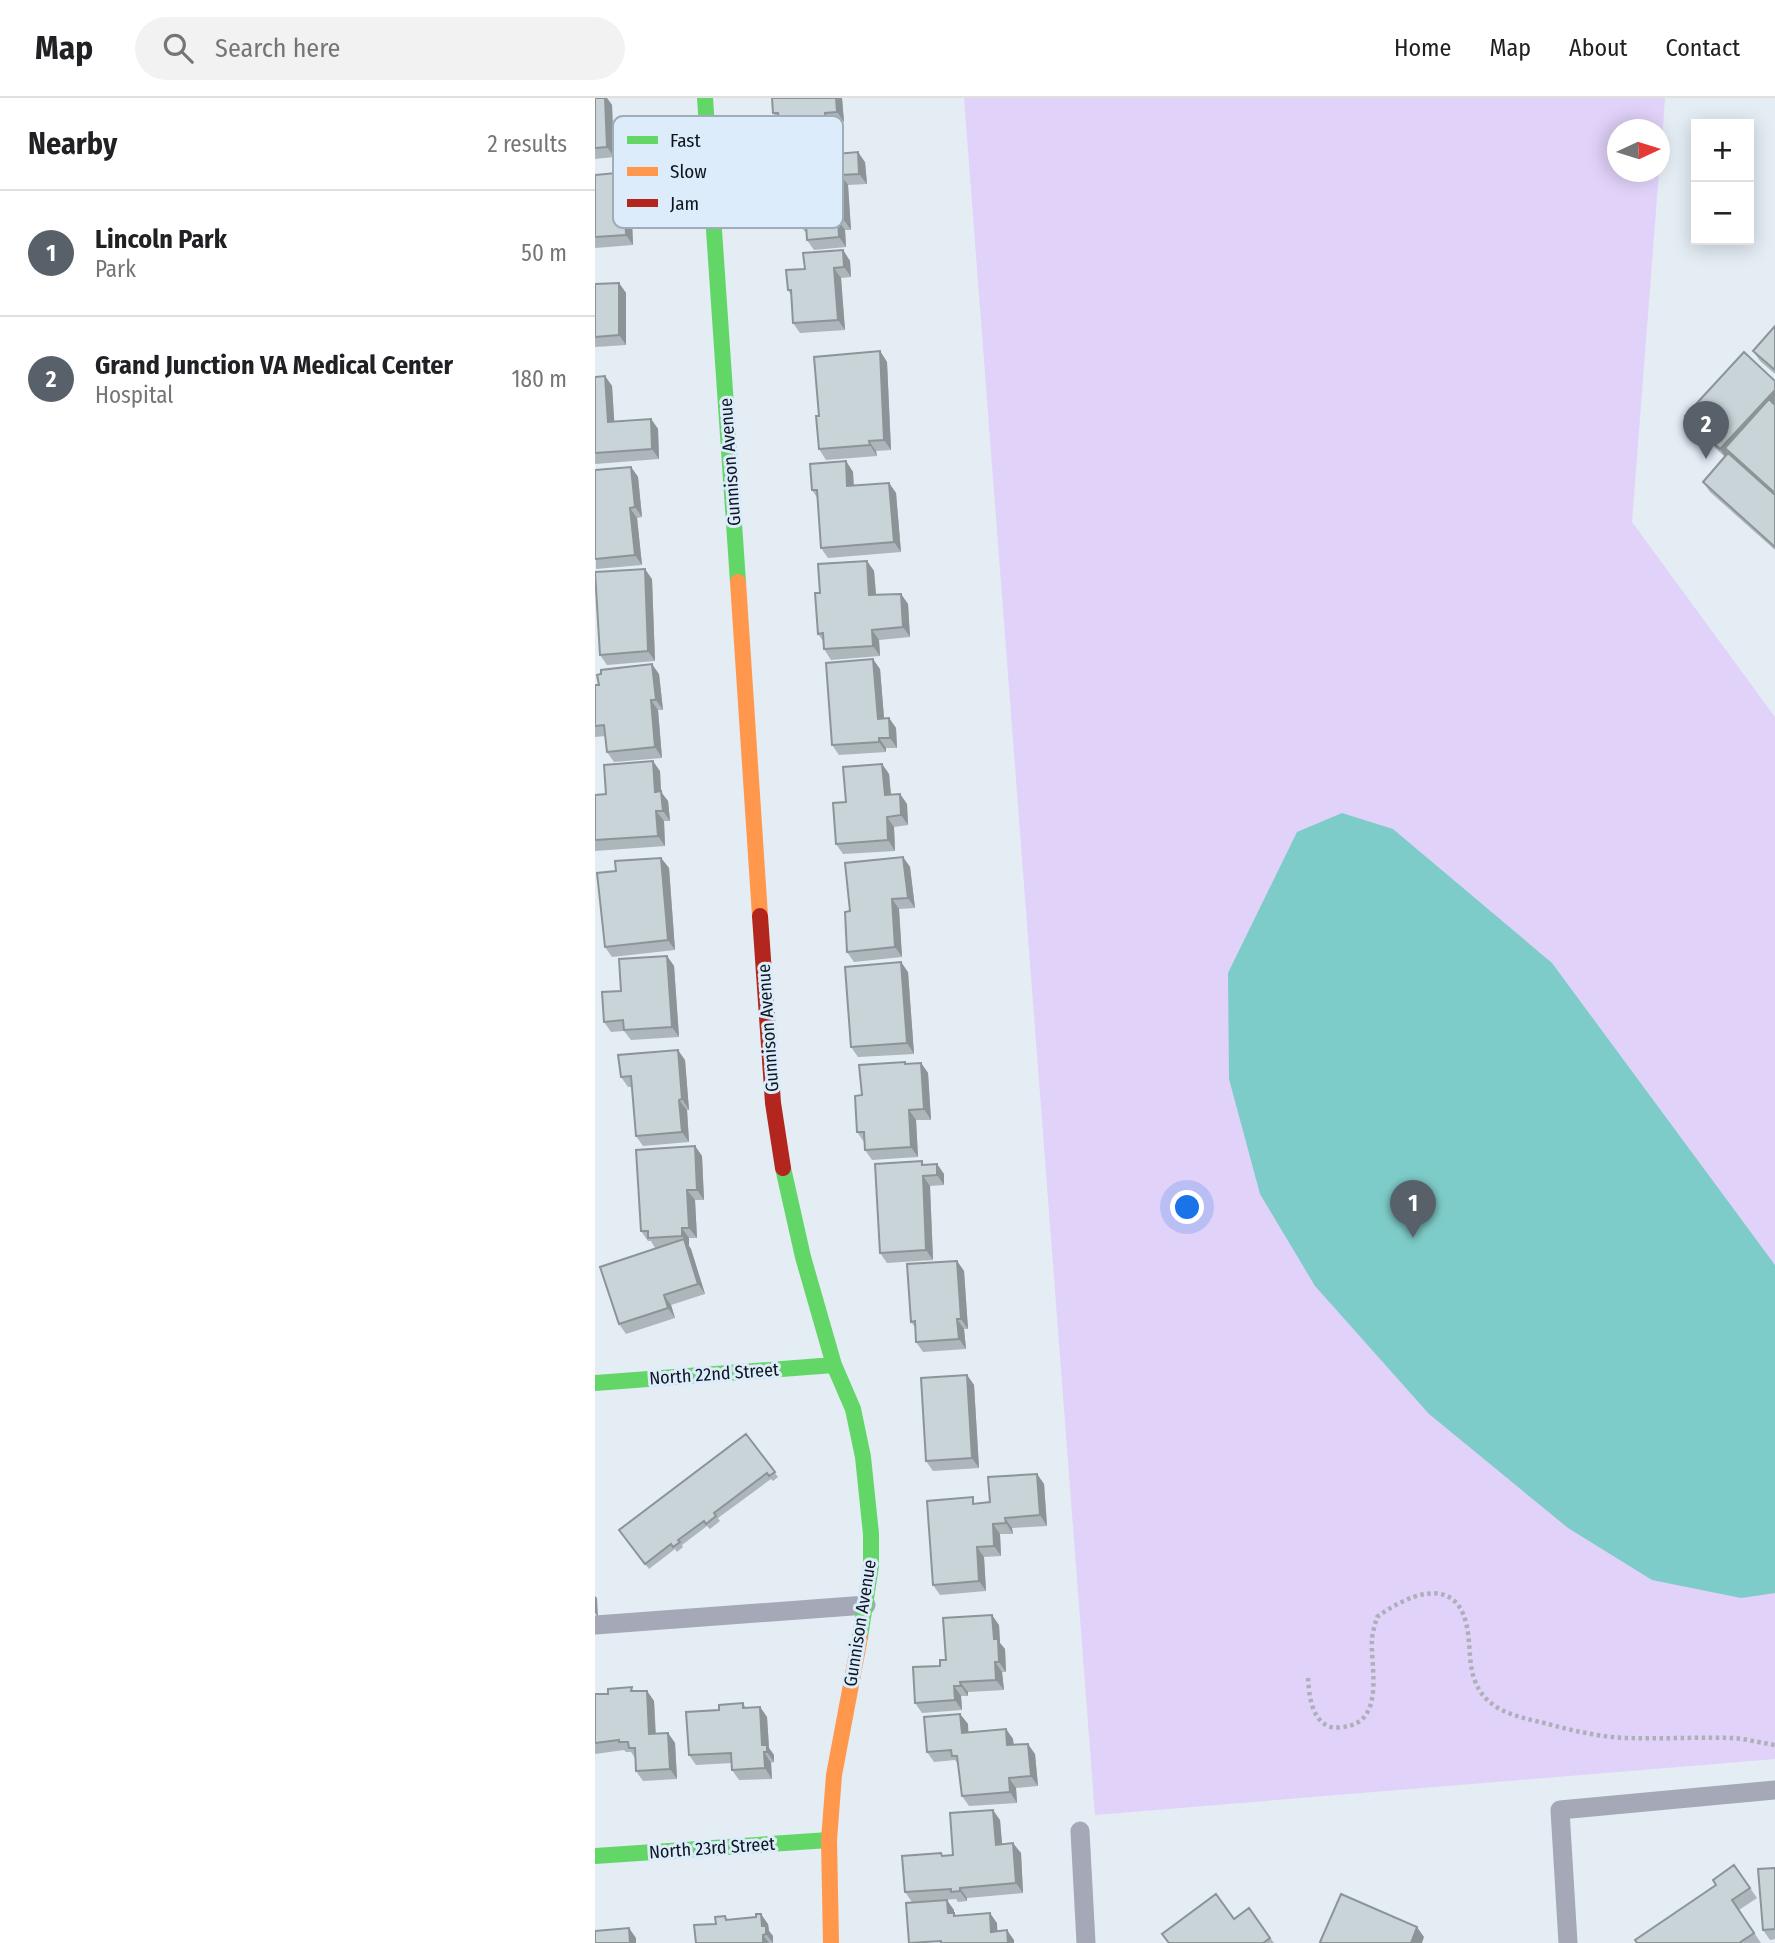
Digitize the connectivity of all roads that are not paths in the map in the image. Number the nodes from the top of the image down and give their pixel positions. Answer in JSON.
{"nodes":[{"id":1,"x":705,"y":98,"type":"edge"},
{"id":2,"x":706,"y":116,"type":"edge"},
{"id":3,"x":714,"y":228,"type":"edge"},
{"id":4,"x":834,"y":1365,"type":"junction"},
{"id":5,"x":595,"y":1383,"type":"edge"},
{"id":6,"x":866,"y":1605,"type":"junction"},
{"id":7,"x":595,"y":1625,"type":"edge"},
{"id":8,"x":1775,"y":1790,"type":"edge"},
{"id":9,"x":1080,"y":1831,"type":"dead end"},
{"id":10,"x":829,"y":1840,"type":"junction"},
{"id":11,"x":595,"y":1856,"type":"edge"},
{"id":12,"x":831,"y":1943,"type":"edge"},
{"id":13,"x":1086,"y":1943,"type":"edge"},
{"id":14,"x":1568,"y":1943,"type":"edge"}],
"edges":[{"from":1,"to":2,"type":"street","name":"Gunnison Avenue"},
{"from":3,"to":4,"type":"street","name":"Gunnison Avenue"},
{"from":4,"to":5,"type":"street","name":"North 22nd Street"},
{"from":4,"to":6,"type":"street","name":"Gunnison Avenue"},
{"from":6,"to":7,"type":"lane"},
{"from":6,"to":10,"type":"street","name":"Gunnison Avenue"},
{"from":8,"to":14,"type":"lane"},
{"from":9,"to":13,"type":"lane"},
{"from":10,"to":11,"type":"street","name":"North 23rd Street"},
{"from":10,"to":12,"type":"street","name":"Gunnison Avenue"}]}
